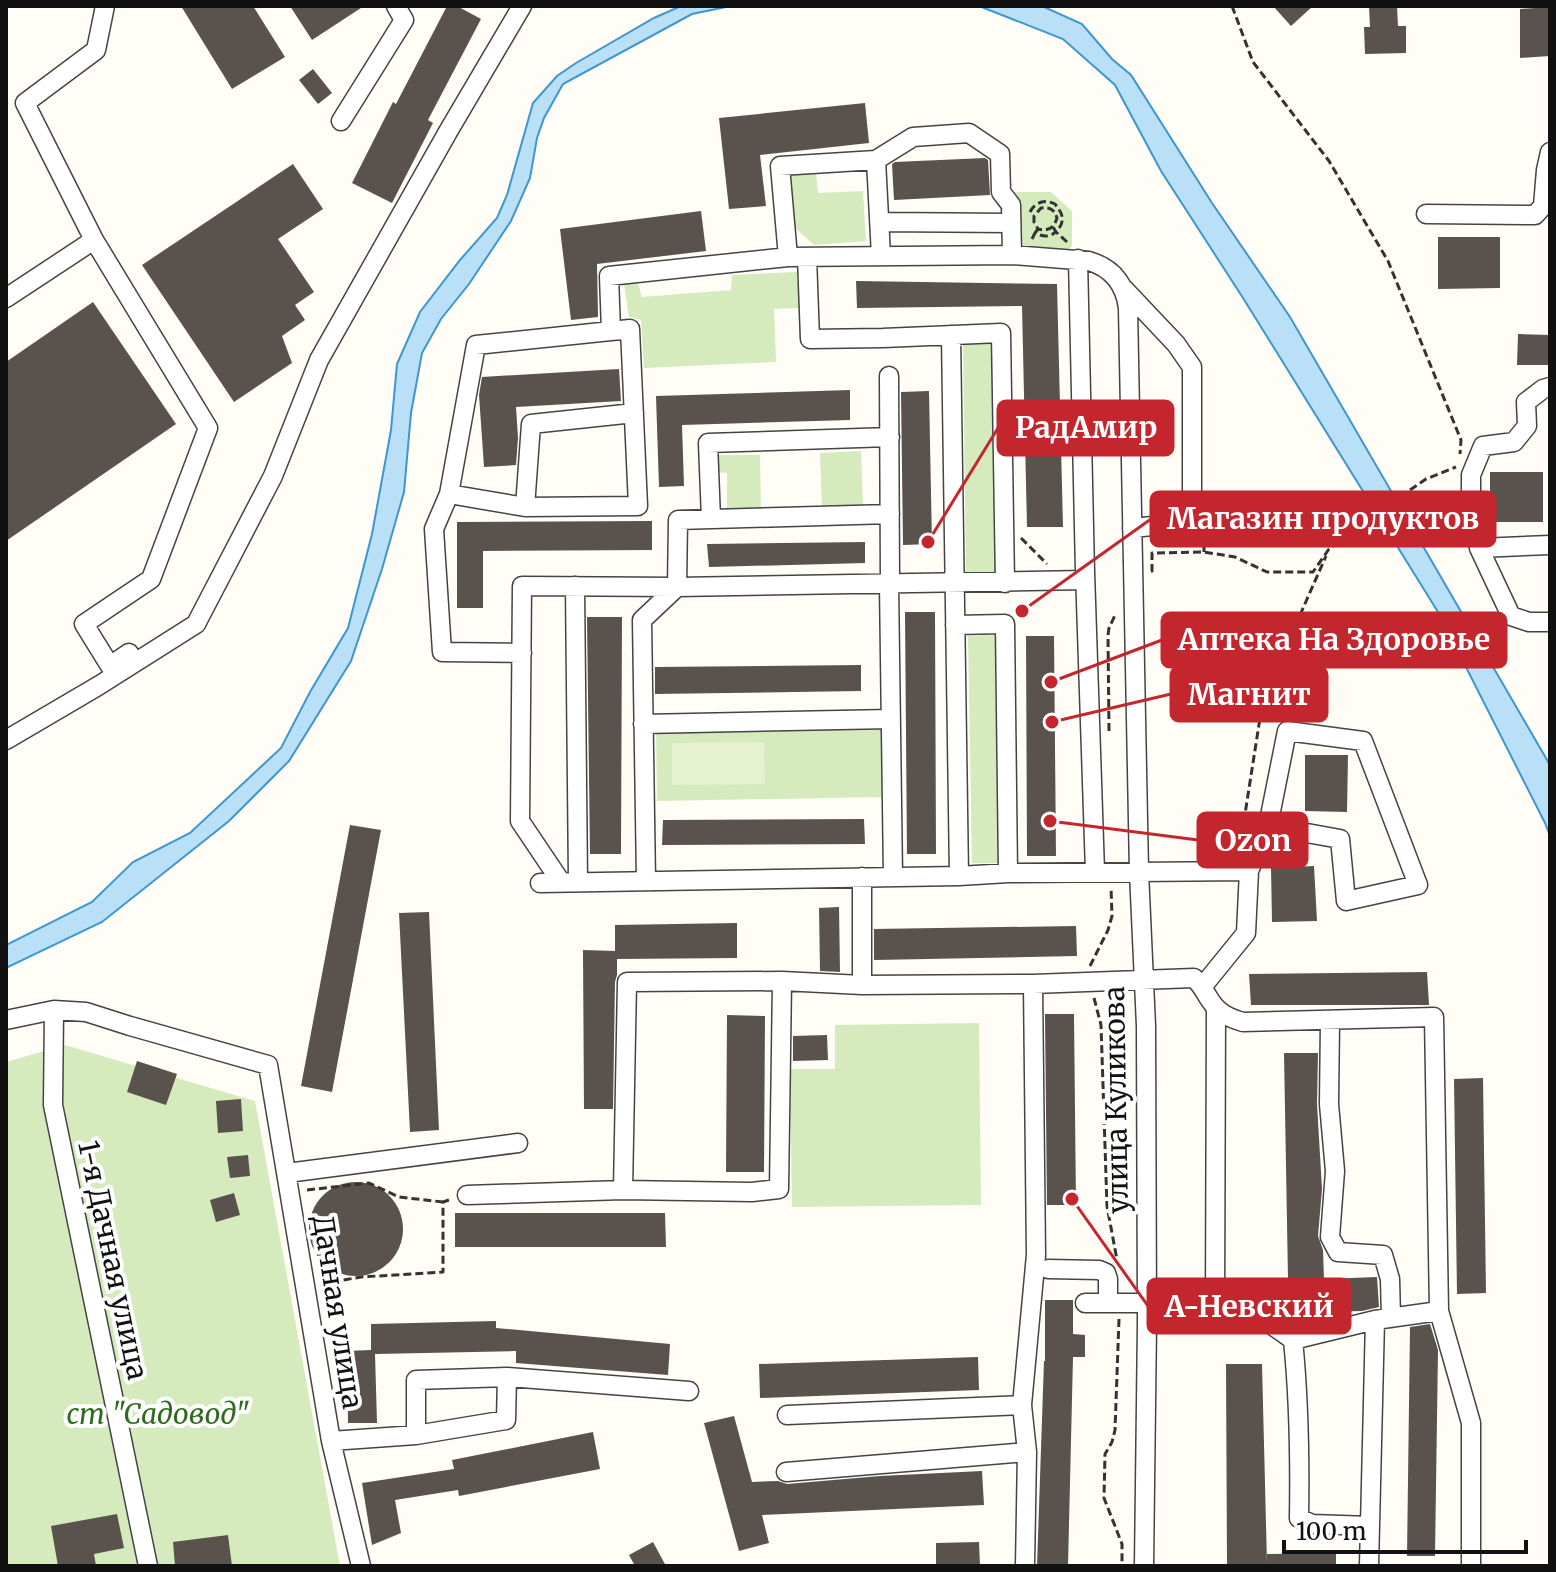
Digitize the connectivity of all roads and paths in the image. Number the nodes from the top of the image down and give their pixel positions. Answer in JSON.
{"nodes":[{"id":1,"x":105,"y":6,"type":"edge"},
{"id":2,"x":396,"y":6,"type":"edge"},
{"id":3,"x":522,"y":6,"type":"edge"},
{"id":4,"x":1232,"y":6,"type":"edge"},
{"id":5,"x":341,"y":121,"type":"dead end"},
{"id":6,"x":1550,"y":152,"type":"edge"},
{"id":7,"x":876,"y":160,"type":"junction"},
{"id":8,"x":1055,"y":204,"type":"junction"},
{"id":9,"x":1034,"y":205,"type":"junction"},
{"id":10,"x":1038,"y":209,"type":"junction"},
{"id":11,"x":1052,"y":209,"type":"junction"},
{"id":12,"x":1426,"y":214,"type":"dead end"},
{"id":13,"x":1057,"y":218,"type":"junction"},
{"id":14,"x":1063,"y":218,"type":"junction"},
{"id":15,"x":1034,"y":219,"type":"junction"},
{"id":16,"x":1019,"y":221,"type":"junction"},
{"id":17,"x":880,"y":222,"type":"junction"},
{"id":18,"x":1053,"y":227,"type":"junction"},
{"id":19,"x":1037,"y":231,"type":"junction"},
{"id":20,"x":1056,"y":232,"type":"junction"},
{"id":21,"x":94,"y":240,"type":"junction"},
{"id":22,"x":1031,"y":240,"type":"dead end"},
{"id":23,"x":1076,"y":254,"type":"junction"},
{"id":24,"x":1012,"y":255,"type":"junction"},
{"id":25,"x":881,"y":256,"type":"junction"},
{"id":26,"x":797,"y":257,"type":"junction"},
{"id":27,"x":1122,"y":287,"type":"junction"},
{"id":28,"x":6,"y":298,"type":"edge"},
{"id":29,"x":611,"y":331,"type":"junction"},
{"id":30,"x":951,"y":335,"type":"junction"},
{"id":31,"x":889,"y":376,"type":"dead end"},
{"id":32,"x":1550,"y":387,"type":"edge"},
{"id":33,"x":634,"y":413,"type":"junction"},
{"id":34,"x":890,"y":437,"type":"junction"},
{"id":35,"x":449,"y":494,"type":"junction"},
{"id":36,"x":525,"y":507,"type":"junction"},
{"id":37,"x":1204,"y":507,"type":"dead end"},
{"id":38,"x":890,"y":514,"type":"junction"},
{"id":39,"x":711,"y":519,"type":"junction"},
{"id":40,"x":1004,"y":520,"type":"junction"},
{"id":41,"x":1132,"y":528,"type":"junction"},
{"id":42,"x":1550,"y":545,"type":"edge"},
{"id":43,"x":1479,"y":548,"type":"junction"},
{"id":44,"x":1329,"y":549,"type":"junction"},
{"id":45,"x":1204,"y":552,"type":"junction"},
{"id":46,"x":1133,"y":571,"type":"junction"},
{"id":47,"x":1085,"y":580,"type":"junction"},
{"id":48,"x":1064,"y":581,"type":"junction"},
{"id":49,"x":955,"y":583,"type":"junction"},
{"id":50,"x":1005,"y":583,"type":"junction"},
{"id":51,"x":889,"y":584,"type":"junction"},
{"id":52,"x":575,"y":586,"type":"junction"},
{"id":53,"x":677,"y":587,"type":"junction"},
{"id":54,"x":1119,"y":603,"type":"dead end"},
{"id":55,"x":1550,"y":622,"type":"edge"},
{"id":56,"x":955,"y":625,"type":"junction"},
{"id":57,"x":165,"y":629,"type":"dead end"},
{"id":58,"x":522,"y":653,"type":"junction"},
{"id":59,"x":891,"y":719,"type":"junction"},
{"id":60,"x":643,"y":724,"type":"junction"},
{"id":61,"x":1109,"y":730,"type":"dead end"},
{"id":62,"x":6,"y":740,"type":"edge"},
{"id":63,"x":1268,"y":826,"type":"junction"},
{"id":64,"x":1242,"y":871,"type":"junction"},
{"id":65,"x":1103,"y":872,"type":"junction"},
{"id":66,"x":1139,"y":872,"type":"junction"},
{"id":67,"x":1008,"y":873,"type":"junction"},
{"id":68,"x":959,"y":876,"type":"junction"},
{"id":69,"x":862,"y":877,"type":"junction"},
{"id":70,"x":893,"y":877,"type":"junction"},
{"id":71,"x":646,"y":881,"type":"junction"},
{"id":72,"x":570,"y":882,"type":"junction"},
{"id":73,"x":540,"y":883,"type":"dead end"},
{"id":74,"x":1143,"y":980,"type":"junction"},
{"id":75,"x":782,"y":981,"type":"junction"},
{"id":76,"x":1090,"y":982,"type":"junction"},
{"id":77,"x":1033,"y":984,"type":"junction"},
{"id":78,"x":862,"y":985,"type":"junction"},
{"id":79,"x":1203,"y":986,"type":"junction"},
{"id":80,"x":1216,"y":1009,"type":"junction"},
{"id":81,"x":54,"y":1010,"type":"junction"},
{"id":82,"x":6,"y":1020,"type":"edge"},
{"id":83,"x":1330,"y":1021,"type":"junction"},
{"id":84,"x":518,"y":1143,"type":"dead end"},
{"id":85,"x":288,"y":1182,"type":"junction"},
{"id":86,"x":623,"y":1190,"type":"junction"},
{"id":87,"x":467,"y":1195,"type":"joint"},
{"id":88,"x":443,"y":1202,"type":"junction"},
{"id":89,"x":1117,"y":1262,"type":"dead end"},
{"id":90,"x":1048,"y":1269,"type":"dead end"},
{"id":91,"x":306,"y":1287,"type":"junction"},
{"id":92,"x":1085,"y":1303,"type":"dead end"},
{"id":93,"x":1114,"y":1303,"type":"junction"},
{"id":94,"x":1147,"y":1303,"type":"junction"},
{"id":95,"x":1215,"y":1311,"type":"junction"},
{"id":96,"x":1439,"y":1311,"type":"junction"},
{"id":97,"x":1383,"y":1319,"type":"junction"},
{"id":98,"x":1147,"y":1323,"type":"junction"},
{"id":99,"x":1293,"y":1340,"type":"junction"},
{"id":100,"x":507,"y":1377,"type":"junction"},
{"id":101,"x":689,"y":1391,"type":"dead end"},
{"id":102,"x":1022,"y":1405,"type":"junction"},
{"id":103,"x":787,"y":1415,"type":"dead end"},
{"id":104,"x":416,"y":1435,"type":"junction"},
{"id":105,"x":331,"y":1441,"type":"junction"},
{"id":106,"x":1027,"y":1452,"type":"junction"},
{"id":107,"x":786,"y":1472,"type":"dead end"},
{"id":108,"x":1370,"y":1526,"type":"junction"},
{"id":109,"x":148,"y":1566,"type":"edge"},
{"id":110,"x":361,"y":1566,"type":"edge"},
{"id":111,"x":1025,"y":1566,"type":"edge"},
{"id":112,"x":1122,"y":1566,"type":"edge"},
{"id":113,"x":1144,"y":1566,"type":"edge"},
{"id":114,"x":1369,"y":1566,"type":"edge"},
{"id":115,"x":1471,"y":1566,"type":"edge"}],
"edges":[{"from":1,"to":21,"type":"street"},
{"from":2,"to":5,"type":"street"},
{"from":3,"to":62,"type":"street"},
{"from":4,"to":44,"type":"path"},
{"from":6,"to":12,"type":"street"},
{"from":7,"to":16,"type":"street"},
{"from":7,"to":17,"type":"street"},
{"from":7,"to":26,"type":"street"},
{"from":8,"to":9,"type":"path"},
{"from":8,"to":11,"type":"path"},
{"from":8,"to":14,"type":"path"},
{"from":9,"to":10,"type":"path"},
{"from":9,"to":16,"type":"path"},
{"from":10,"to":11,"type":"path"},
{"from":10,"to":15,"type":"path"},
{"from":11,"to":13,"type":"path"},
{"from":13,"to":14,"type":"path"},
{"from":13,"to":18,"type":"path"},
{"from":14,"to":20,"type":"path"},
{"from":15,"to":16,"type":"path"},
{"from":15,"to":19,"type":"path"},
{"from":16,"to":17,"type":"street"},
{"from":16,"to":19,"type":"path"},
{"from":16,"to":24,"type":"street"},
{"from":17,"to":25,"type":"street"},
{"from":18,"to":19,"type":"path"},
{"from":18,"to":20,"type":"path"},
{"from":19,"to":20,"type":"path"},
{"from":19,"to":22,"type":"path"},
{"from":20,"to":23,"type":"path"},
{"from":21,"to":28,"type":"street"},
{"from":21,"to":57,"type":"street"},
{"from":23,"to":24,"type":"street"},
{"from":23,"to":27,"type":"street"},
{"from":23,"to":47,"type":"street"},
{"from":24,"to":25,"type":"street"},
{"from":25,"to":26,"type":"street"},
{"from":26,"to":29,"type":"street"},
{"from":26,"to":30,"type":"street"},
{"from":27,"to":41,"type":"street","name":"улица Куликова"},
{"from":27,"to":41,"type":"street"},
{"from":29,"to":33,"type":"street"},
{"from":29,"to":35,"type":"street"},
{"from":30,"to":40,"type":"street"},
{"from":30,"to":49,"type":"street"},
{"from":31,"to":34,"type":"street"},
{"from":32,"to":43,"type":"street"},
{"from":33,"to":36,"type":"street"},
{"from":33,"to":36,"type":"street"},
{"from":34,"to":38,"type":"street"},
{"from":34,"to":39,"type":"street"},
{"from":35,"to":36,"type":"street"},
{"from":35,"to":58,"type":"street"},
{"from":37,"to":45,"type":"path"},
{"from":38,"to":39,"type":"street"},
{"from":38,"to":51,"type":"street"},
{"from":39,"to":53,"type":"street"},
{"from":40,"to":48,"type":"path"},
{"from":40,"to":50,"type":"street"},
{"from":41,"to":46,"type":"street","name":"улица Куликова"},
{"from":42,"to":43,"type":"street"},
{"from":43,"to":55,"type":"street"},
{"from":44,"to":45,"type":"path"},
{"from":44,"to":64,"type":"path"},
{"from":45,"to":46,"type":"path"},
{"from":46,"to":66,"type":"street","name":"улица Куликова"},
{"from":47,"to":48,"type":"street"},
{"from":47,"to":65,"type":"street"},
{"from":48,"to":50,"type":"street"},
{"from":49,"to":50,"type":"street"},
{"from":49,"to":51,"type":"street"},
{"from":49,"to":56,"type":"street"},
{"from":51,"to":53,"type":"street"},
{"from":51,"to":59,"type":"street"},
{"from":52,"to":53,"type":"street"},
{"from":52,"to":58,"type":"street"},
{"from":52,"to":72,"type":"street"},
{"from":53,"to":60,"type":"street"},
{"from":54,"to":61,"type":"path"},
{"from":56,"to":67,"type":"street"},
{"from":56,"to":68,"type":"street"},
{"from":58,"to":72,"type":"street"},
{"from":59,"to":60,"type":"street"},
{"from":59,"to":70,"type":"street"},
{"from":60,"to":71,"type":"street"},
{"from":63,"to":63,"type":"street"},
{"from":63,"to":64,"type":"street"},
{"from":64,"to":66,"type":"street"},
{"from":64,"to":79,"type":"street"},
{"from":65,"to":66,"type":"street"},
{"from":65,"to":67,"type":"street"},
{"from":65,"to":76,"type":"path"},
{"from":66,"to":74,"type":"street","name":"улица Куликова"},
{"from":67,"to":68,"type":"street"},
{"from":68,"to":70,"type":"street"},
{"from":69,"to":70,"type":"street"},
{"from":69,"to":71,"type":"street"},
{"from":69,"to":78,"type":"street"},
{"from":71,"to":72,"type":"street"},
{"from":72,"to":73,"type":"street"},
{"from":74,"to":76,"type":"street"},
{"from":74,"to":79,"type":"street"},
{"from":74,"to":94,"type":"street","name":"улица Куликова"},
{"from":75,"to":78,"type":"street"},
{"from":75,"to":86,"type":"street"},
{"from":75,"to":86,"type":"street"},
{"from":76,"to":77,"type":"street"},
{"from":76,"to":89,"type":"path"},
{"from":77,"to":78,"type":"street"},
{"from":77,"to":102,"type":"street"},
{"from":79,"to":80,"type":"street"},
{"from":80,"to":83,"type":"street"},
{"from":80,"to":95,"type":"street"},
{"from":81,"to":82,"type":"street"},
{"from":81,"to":85,"type":"street","name":"Дачная улица"},
{"from":81,"to":109,"type":"street","name":"1-я Дачная улица"},
{"from":83,"to":96,"type":"street"},
{"from":83,"to":97,"type":"street"},
{"from":84,"to":85,"type":"street"},
{"from":85,"to":88,"type":"path"},
{"from":85,"to":91,"type":"street","name":"Дачная улица"},
{"from":86,"to":87,"type":"street"},
{"from":87,"to":88,"type":"path"},
{"from":88,"to":91,"type":"path"},
{"from":90,"to":93,"type":"street"},
{"from":91,"to":105,"type":"street","name":"Дачная улица"},
{"from":92,"to":93,"type":"street"},
{"from":93,"to":94,"type":"street"},
{"from":93,"to":112,"type":"path"},
{"from":94,"to":98,"type":"street","name":"улица Куликова"},
{"from":95,"to":98,"type":"street"},
{"from":95,"to":99,"type":"street"},
{"from":96,"to":97,"type":"street"},
{"from":96,"to":115,"type":"street"},
{"from":97,"to":99,"type":"street"},
{"from":97,"to":108,"type":"street"},
{"from":98,"to":113,"type":"street","name":"улица Куликова"},
{"from":99,"to":108,"type":"street"},
{"from":100,"to":101,"type":"street"},
{"from":100,"to":104,"type":"street"},
{"from":100,"to":104,"type":"street"},
{"from":102,"to":103,"type":"street"},
{"from":102,"to":106,"type":"street"},
{"from":104,"to":105,"type":"street"},
{"from":105,"to":110,"type":"street","name":"Дачная улица"},
{"from":106,"to":107,"type":"street"},
{"from":106,"to":111,"type":"street"},
{"from":108,"to":114,"type":"street"}]}
